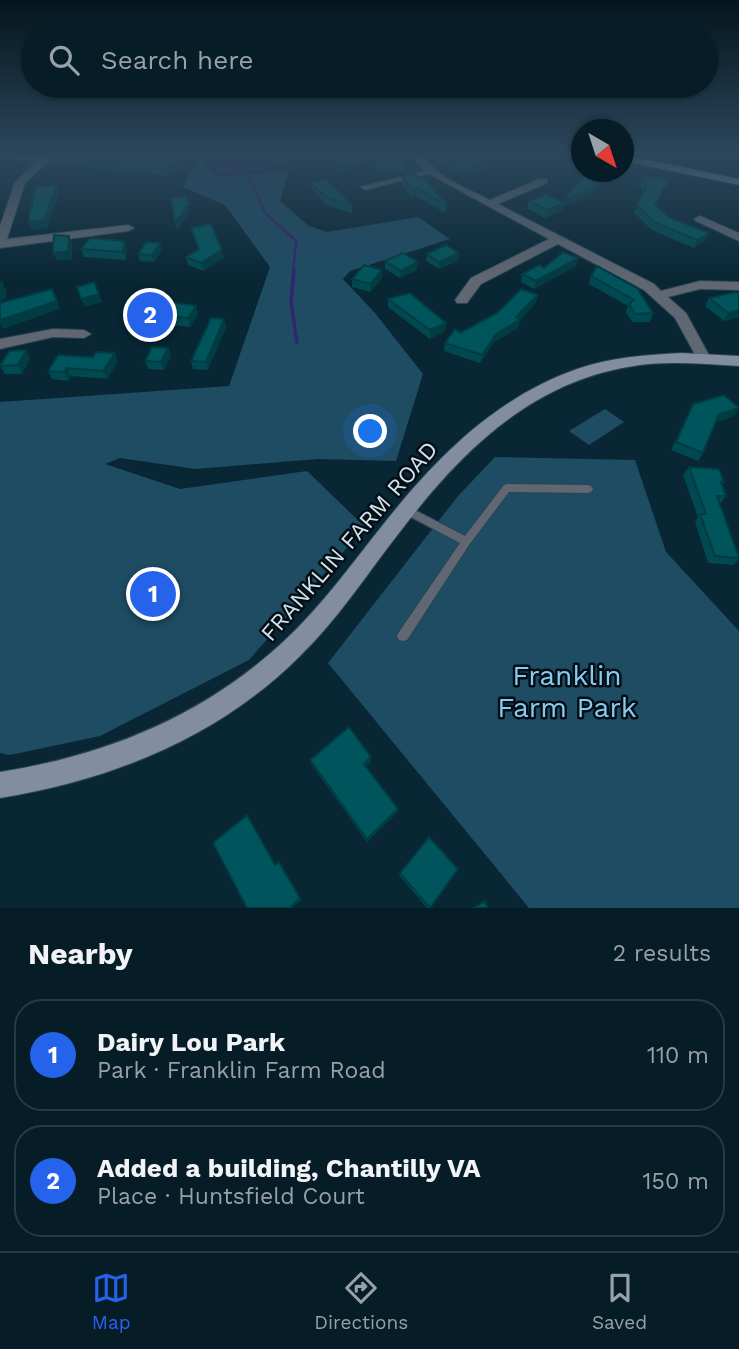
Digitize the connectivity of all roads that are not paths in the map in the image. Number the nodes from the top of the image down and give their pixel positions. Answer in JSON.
{"nodes":[{"id":1,"x":14,"y":195,"type":"edge"},
{"id":2,"x":473,"y":195,"type":"edge"},
{"id":3,"x":509,"y":195,"type":"edge"},
{"id":4,"x":489,"y":204,"type":"junction"},
{"id":5,"x":700,"y":219,"type":"dead end"},
{"id":6,"x":128,"y":228,"type":"dead end"},
{"id":7,"x":739,"y":237,"type":"edge"},
{"id":8,"x":559,"y":239,"type":"junction"},
{"id":9,"x":0,"y":244,"type":"edge"},
{"id":10,"x":739,"y":286,"type":"edge"},
{"id":11,"x":661,"y":295,"type":"junction"},
{"id":12,"x":462,"y":300,"type":"dead end"},
{"id":13,"x":83,"y":334,"type":"dead end"},
{"id":14,"x":0,"y":344,"type":"edge"},
{"id":15,"x":704,"y":357,"type":"junction"},
{"id":16,"x":739,"y":361,"type":"edge"},
{"id":17,"x":588,"y":489,"type":"dead end"},
{"id":18,"x":406,"y":510,"type":"junction"},
{"id":19,"x":466,"y":542,"type":"junction"},
{"id":20,"x":403,"y":636,"type":"dead end"},
{"id":21,"x":0,"y":785,"type":"edge"}],
"edges":[{"from":1,"to":9,"type":"street"},
{"from":2,"to":4,"type":"street"},
{"from":3,"to":4,"type":"street"},
{"from":4,"to":8,"type":"street"},
{"from":5,"to":7,"type":"street"},
{"from":6,"to":9,"type":"street"},
{"from":8,"to":11,"type":"street"},
{"from":8,"to":12,"type":"street"},
{"from":10,"to":11,"type":"street"},
{"from":11,"to":15,"type":"street"},
{"from":13,"to":14,"type":"street"},
{"from":15,"to":16,"type":"main road","name":"FRANKLIN FARM ROAD"},
{"from":15,"to":18,"type":"main road","name":"FRANKLIN FARM ROAD"},
{"from":17,"to":19,"type":"lane"},
{"from":18,"to":19,"type":"lane"},
{"from":18,"to":21,"type":"main road","name":"FRANKLIN FARM ROAD"},
{"from":19,"to":20,"type":"lane"}]}
